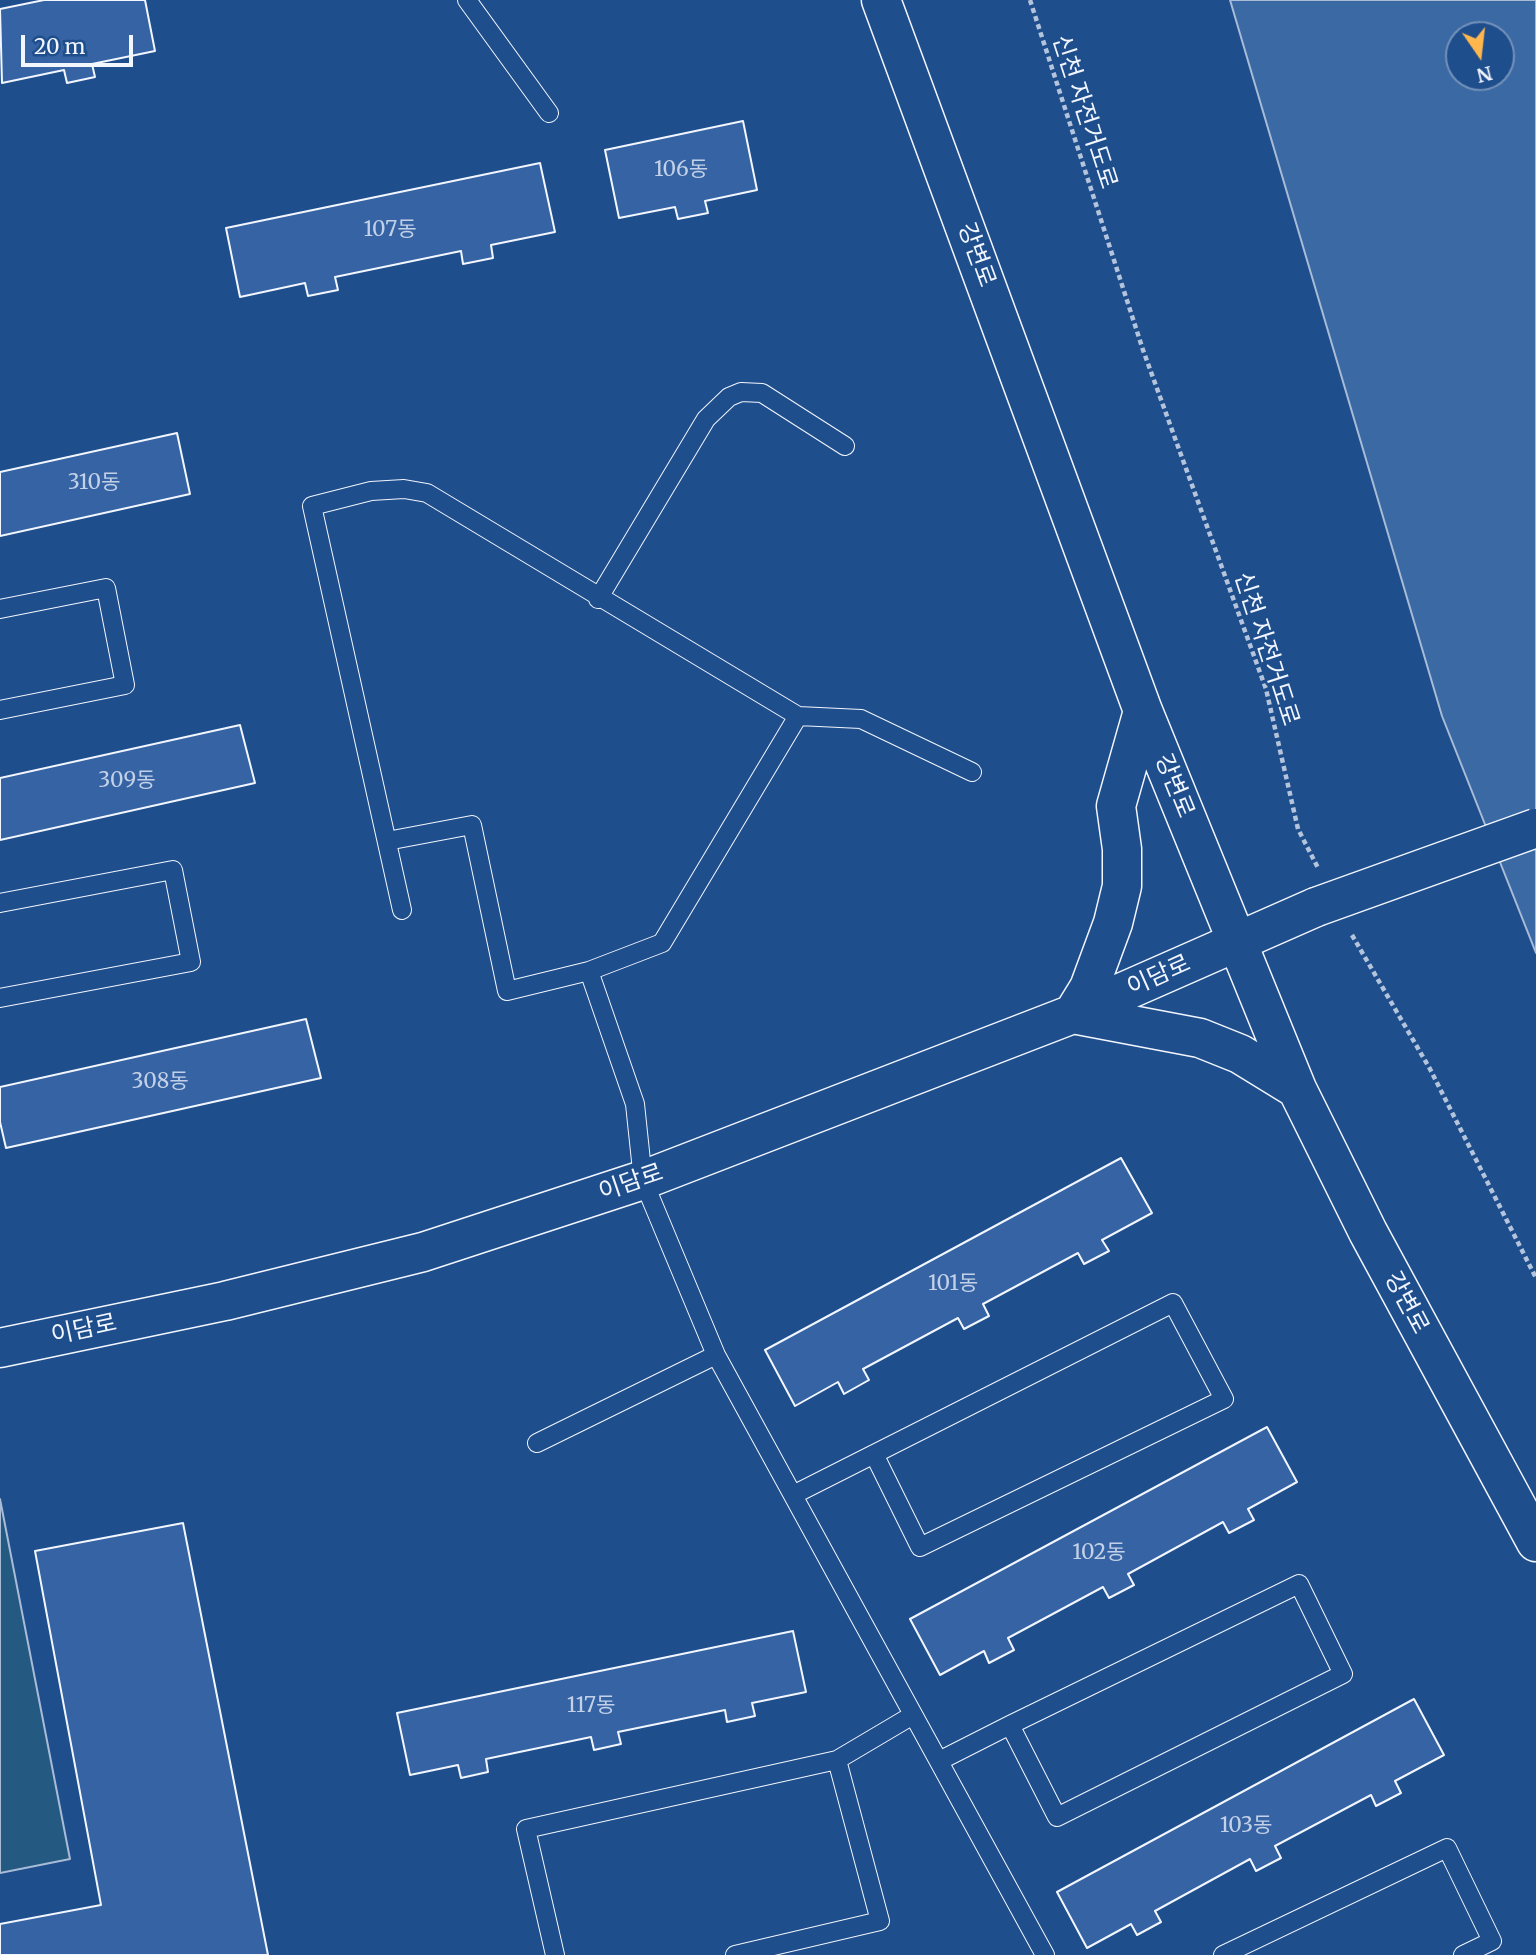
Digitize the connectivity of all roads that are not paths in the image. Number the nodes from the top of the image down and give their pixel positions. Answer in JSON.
{"nodes":[{"id":1,"x":467,"y":0,"type":"edge"},
{"id":2,"x":881,"y":0,"type":"edge"},
{"id":3,"x":550,"y":113,"type":"dead end"},
{"id":4,"x":845,"y":446,"type":"dead end"},
{"id":5,"x":598,"y":599,"type":"junction"},
{"id":6,"x":0,"y":609,"type":"edge"},
{"id":7,"x":0,"y":710,"type":"edge"},
{"id":8,"x":1143,"y":711,"type":"junction"},
{"id":9,"x":798,"y":716,"type":"junction"},
{"id":10,"x":972,"y":772,"type":"dead end"},
{"id":11,"x":1536,"y":828,"type":"edge"},
{"id":12,"x":387,"y":841,"type":"junction"},
{"id":13,"x":0,"y":903,"type":"edge"},
{"id":14,"x":402,"y":911,"type":"dead end"},
{"id":15,"x":1238,"y":942,"type":"junction"},
{"id":16,"x":589,"y":971,"type":"junction"},
{"id":17,"x":0,"y":998,"type":"edge"},
{"id":18,"x":1073,"y":1014,"type":"junction"},
{"id":19,"x":1297,"y":1089,"type":"junction"},
{"id":20,"x":643,"y":1180,"type":"junction"},
{"id":21,"x":0,"y":1348,"type":"edge"},
{"id":22,"x":716,"y":1355,"type":"junction"},
{"id":23,"x":537,"y":1443,"type":"dead end"},
{"id":24,"x":874,"y":1454,"type":"junction"},
{"id":25,"x":793,"y":1495,"type":"junction"},
{"id":26,"x":1536,"y":1542,"type":"edge"},
{"id":27,"x":914,"y":1715,"type":"junction"},
{"id":28,"x":1010,"y":1725,"type":"junction"},
{"id":29,"x":838,"y":1760,"type":"junction"},
{"id":30,"x":939,"y":1760,"type":"junction"},
{"id":31,"x":555,"y":1955,"type":"edge"},
{"id":32,"x":735,"y":1955,"type":"edge"},
{"id":33,"x":1045,"y":1955,"type":"edge"},
{"id":34,"x":1223,"y":1955,"type":"edge"},
{"id":35,"x":1463,"y":1955,"type":"edge"}],
"edges":[{"from":1,"to":3,"type":"lane"},
{"from":2,"to":8,"type":"main road","name":"강변로"},
{"from":4,"to":5,"type":"lane"},
{"from":5,"to":9,"type":"lane"},
{"from":5,"to":12,"type":"lane"},
{"from":6,"to":7,"type":"lane"},
{"from":8,"to":15,"type":"main road","name":"강변로"},
{"from":8,"to":18,"type":"main road"},
{"from":9,"to":10,"type":"lane"},
{"from":9,"to":16,"type":"lane"},
{"from":11,"to":15,"type":"main road","name":"이담로","bridge":true},
{"from":12,"to":14,"type":"lane"},
{"from":12,"to":16,"type":"lane"},
{"from":13,"to":17,"type":"lane"},
{"from":15,"to":18,"type":"main road","name":"이담로"},
{"from":15,"to":19,"type":"main road","name":"강변로"},
{"from":16,"to":20,"type":"lane"},
{"from":18,"to":19,"type":"main road"},
{"from":18,"to":20,"type":"main road","name":"이담로"},
{"from":19,"to":26,"type":"main road","name":"강변로"},
{"from":20,"to":21,"type":"main road","name":"이담로"},
{"from":20,"to":22,"type":"lane"},
{"from":22,"to":23,"type":"lane"},
{"from":22,"to":25,"type":"lane"},
{"from":24,"to":24,"type":"lane"},
{"from":24,"to":25,"type":"lane"},
{"from":25,"to":27,"type":"lane"},
{"from":27,"to":29,"type":"lane"},
{"from":27,"to":30,"type":"lane"},
{"from":28,"to":28,"type":"lane"},
{"from":28,"to":30,"type":"lane"},
{"from":29,"to":31,"type":"lane"},
{"from":29,"to":32,"type":"lane"},
{"from":30,"to":33,"type":"lane"},
{"from":34,"to":35,"type":"lane"}]}
